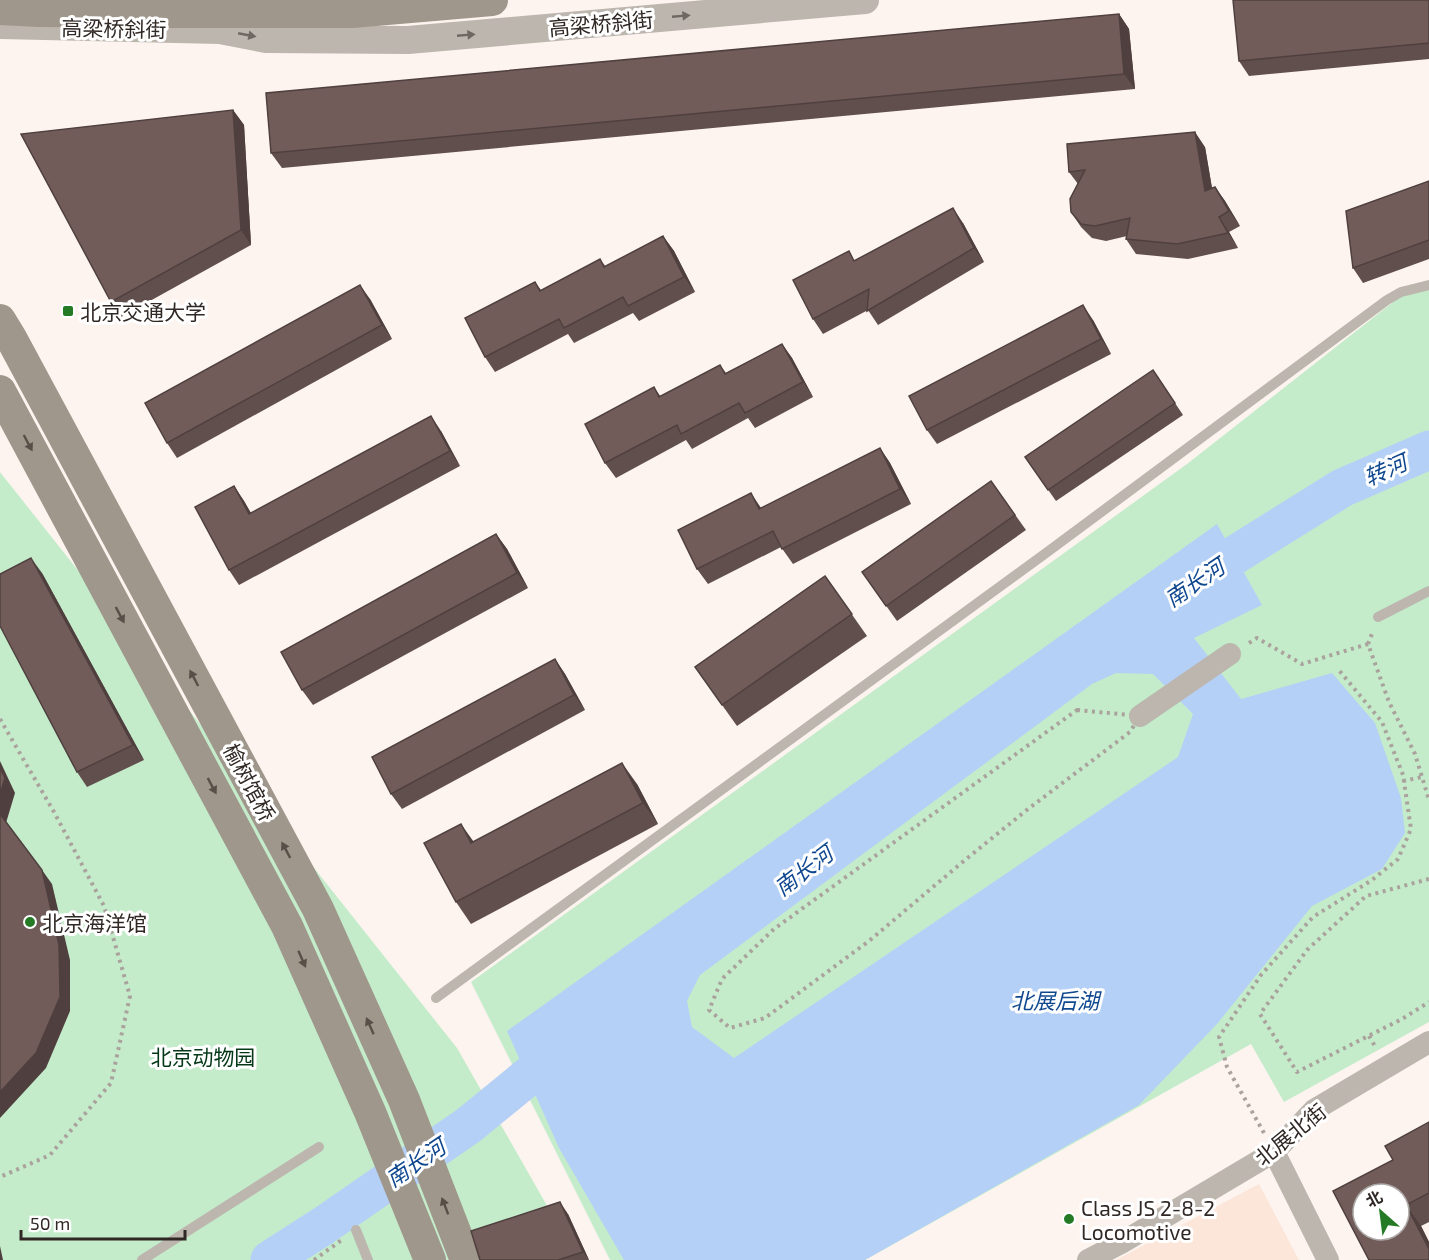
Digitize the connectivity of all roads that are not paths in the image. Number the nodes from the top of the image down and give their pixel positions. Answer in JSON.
{"nodes":[{"id":1,"x":492,"y":0,"type":"edge"},
{"id":2,"x":866,"y":0,"type":"edge"},
{"id":3,"x":0,"y":9,"type":"edge"},
{"id":4,"x":352,"y":12,"type":"junction"},
{"id":5,"x":0,"y":25,"type":"edge"},
{"id":6,"x":408,"y":40,"type":"junction"},
{"id":7,"x":1429,"y":285,"type":"edge"},
{"id":8,"x":0,"y":320,"type":"edge"},
{"id":9,"x":0,"y":391,"type":"edge"},
{"id":10,"x":1429,"y":591,"type":"edge"},
{"id":11,"x":1378,"y":618,"type":"dead end"},
{"id":12,"x":1230,"y":654,"type":"road end"},
{"id":13,"x":1140,"y":716,"type":"road end"},
{"id":14,"x":436,"y":998,"type":"dead end"},
{"id":15,"x":1429,"y":1042,"type":"edge"},
{"id":16,"x":319,"y":1147,"type":"dead end"},
{"id":17,"x":1274,"y":1152,"type":"junction"},
{"id":18,"x":356,"y":1230,"type":"road end"},
{"id":19,"x":142,"y":1260,"type":"edge"},
{"id":20,"x":368,"y":1260,"type":"edge"},
{"id":21,"x":430,"y":1260,"type":"edge"},
{"id":22,"x":466,"y":1260,"type":"edge"},
{"id":23,"x":1088,"y":1260,"type":"edge"},
{"id":24,"x":1328,"y":1260,"type":"edge"}],
"edges":[{"from":1,"to":4,"type":"main road"},
{"from":6,"to":2,"type":"street","name":"高梁桥斜街","one_way":true},
{"from":3,"to":4,"type":"main road"},
{"from":4,"to":6,"type":"street"},
{"from":5,"to":6,"type":"street","name":"高梁桥斜街","one_way":true},
{"from":7,"to":14,"type":"lane"},
{"from":22,"to":8,"type":"main road","name":"榆树馆桥","one_way":true},
{"from":9,"to":21,"type":"main road","name":"榆树馆桥","one_way":true},
{"from":10,"to":11,"type":"lane"},
{"from":12,"to":13,"type":"street"},
{"from":15,"to":17,"type":"street","name":"北展北街"},
{"from":16,"to":19,"type":"lane"},
{"from":17,"to":23,"type":"street","name":"北展北街"},
{"from":17,"to":24,"type":"street"},
{"from":18,"to":20,"type":"lane"}]}
